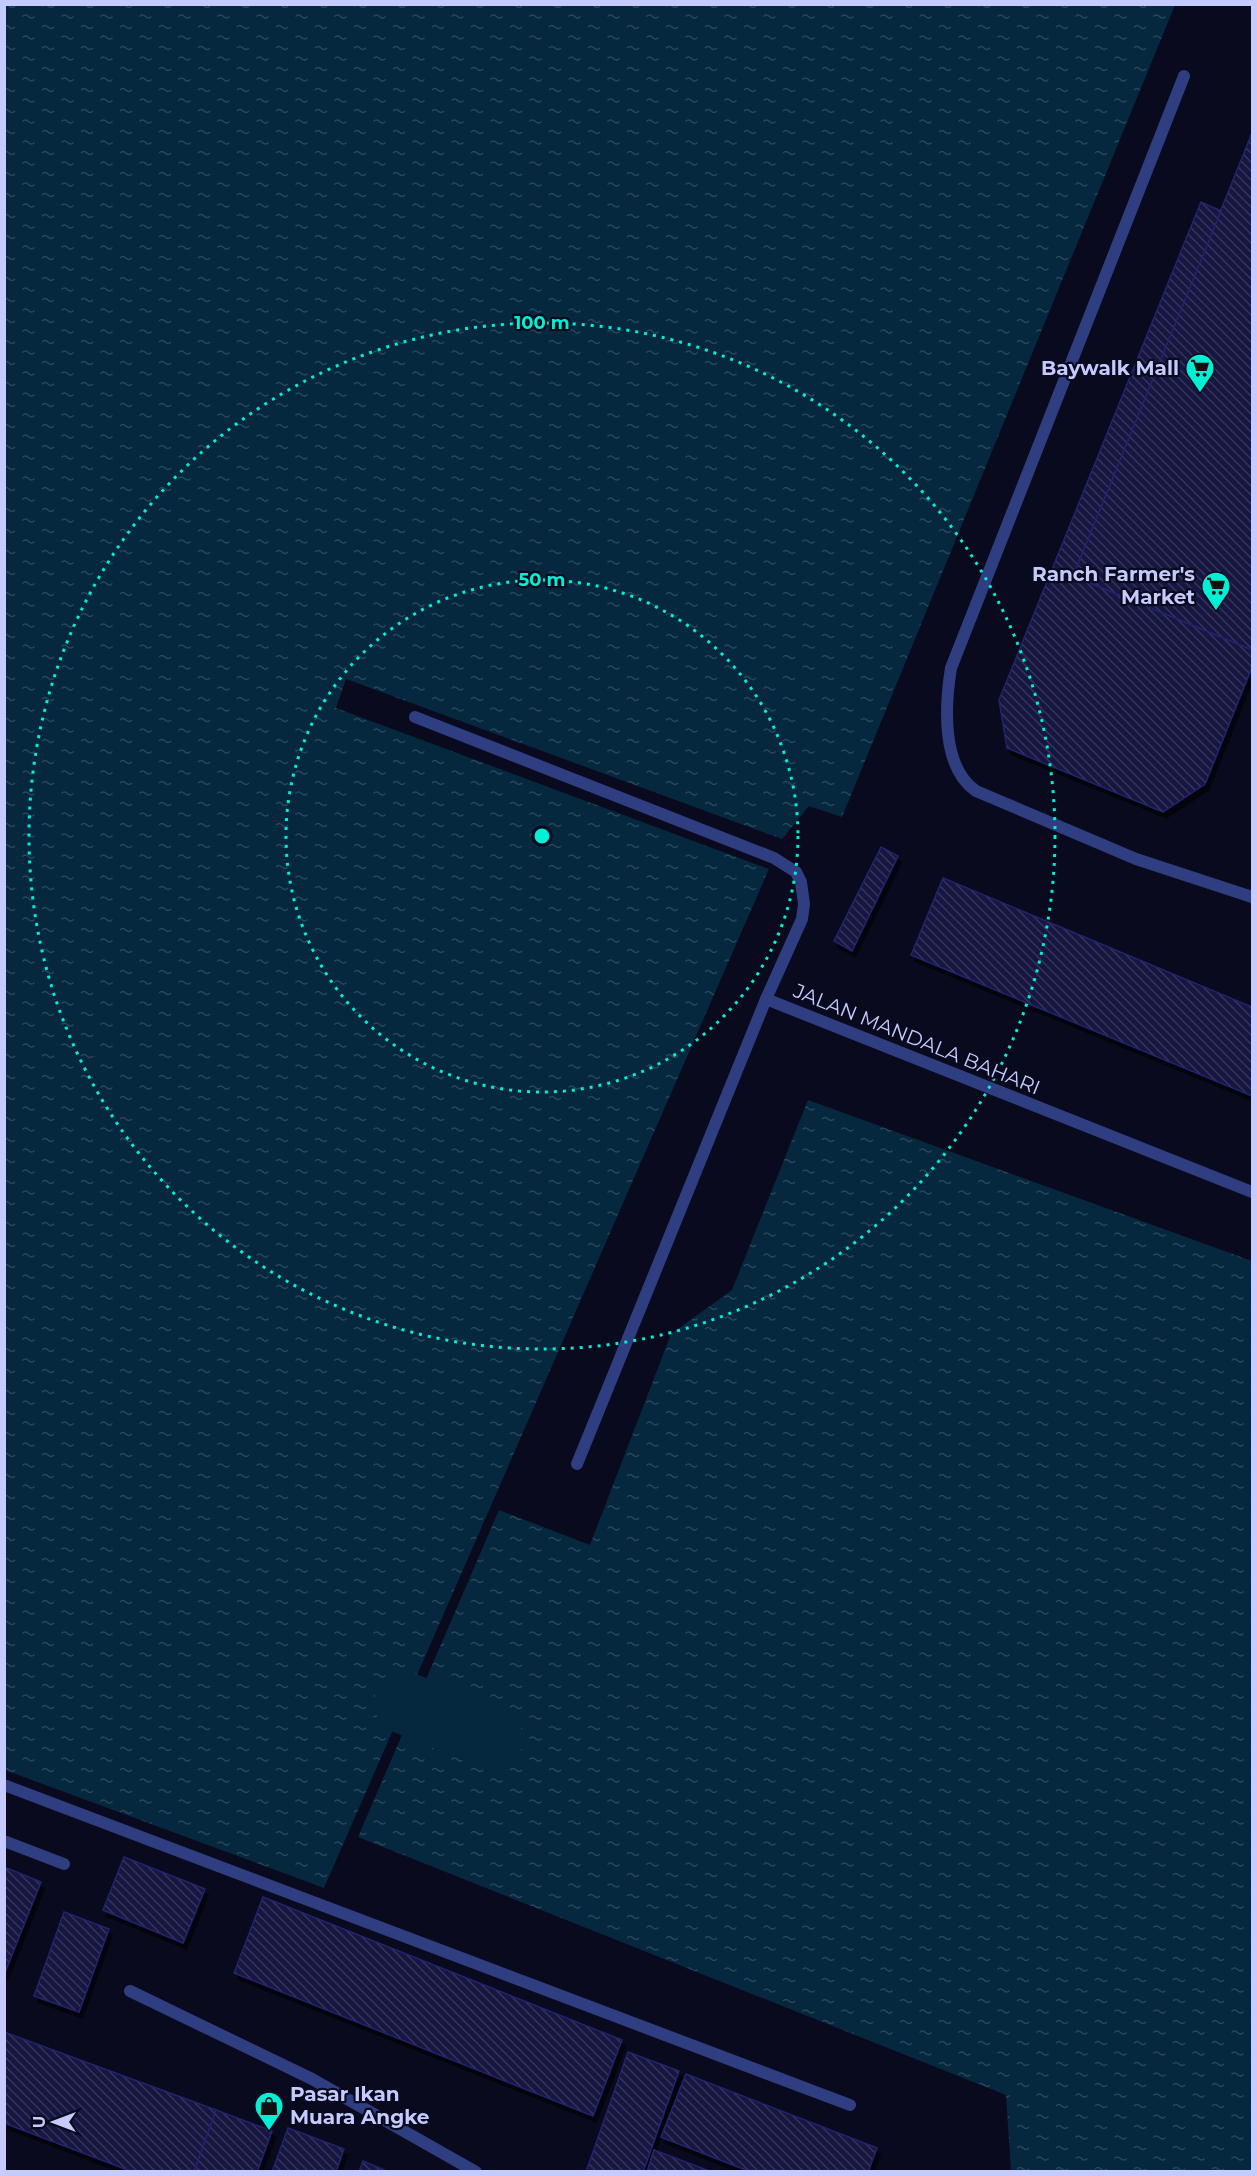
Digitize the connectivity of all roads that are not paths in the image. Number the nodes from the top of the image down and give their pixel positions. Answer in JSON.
{"nodes":[{"id":1,"x":1184,"y":76,"type":"dead end"},
{"id":2,"x":415,"y":717,"type":"dead end"},
{"id":3,"x":1252,"y":897,"type":"edge"},
{"id":4,"x":766,"y":999,"type":"junction"},
{"id":5,"x":1252,"y":1192,"type":"edge"},
{"id":6,"x":577,"y":1464,"type":"dead end"},
{"id":7,"x":4,"y":1785,"type":"edge"},
{"id":8,"x":4,"y":1841,"type":"edge"},
{"id":9,"x":63,"y":1864,"type":"dead end"},
{"id":10,"x":130,"y":1990,"type":"dead end"},
{"id":11,"x":850,"y":2105,"type":"dead end"},
{"id":12,"x":476,"y":2172,"type":"edge"}],
"edges":[{"from":1,"to":3,"type":"lane"},
{"from":2,"to":4,"type":"lane"},
{"from":4,"to":5,"type":"lane","name":"JALAN MANDALA BAHARI"},
{"from":4,"to":6,"type":"lane","name":"JALAN MANDALA BAHARI"},
{"from":7,"to":11,"type":"lane"},
{"from":8,"to":9,"type":"lane"},
{"from":10,"to":12,"type":"lane"}]}
